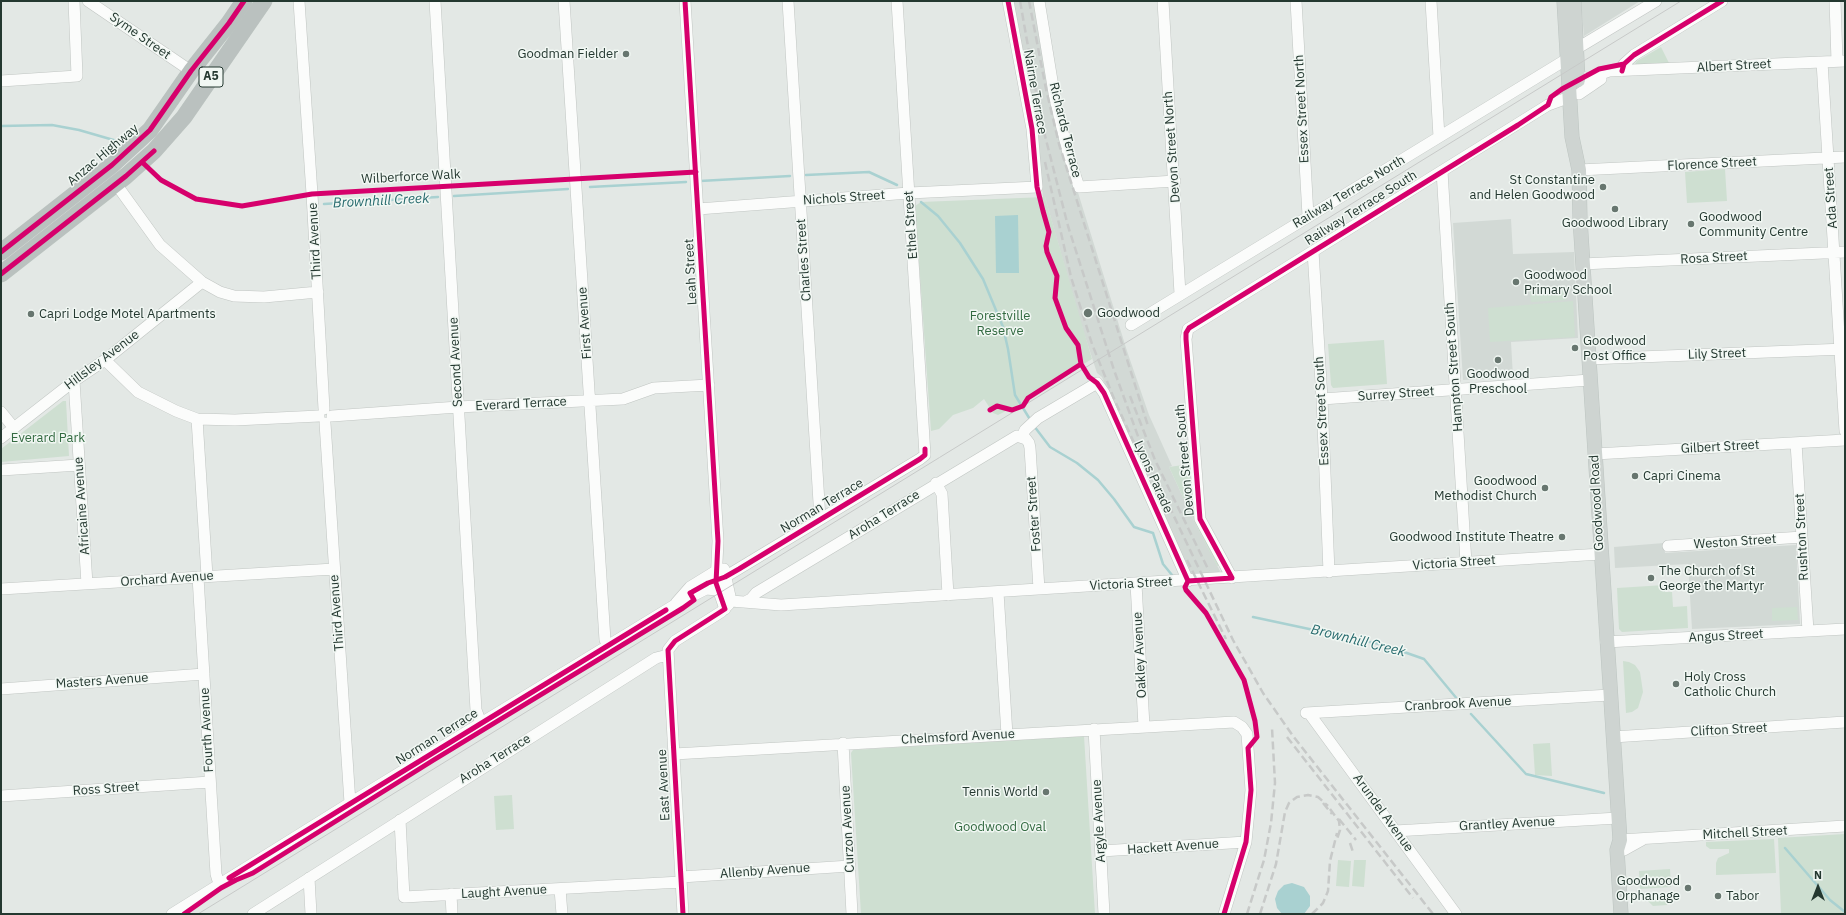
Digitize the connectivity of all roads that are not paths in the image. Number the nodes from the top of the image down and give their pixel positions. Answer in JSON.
{"nodes":[{"id":1,"x":74,"y":1,"type":"edge"},
{"id":2,"x":88,"y":1,"type":"edge"},
{"id":3,"x":244,"y":1,"type":"edge"},
{"id":4,"x":254,"y":1,"type":"edge"},
{"id":5,"x":264,"y":1,"type":"edge"},
{"id":6,"x":298,"y":1,"type":"edge"},
{"id":7,"x":435,"y":1,"type":"edge"},
{"id":8,"x":564,"y":1,"type":"edge"},
{"id":9,"x":685,"y":1,"type":"edge"},
{"id":10,"x":788,"y":1,"type":"edge"},
{"id":11,"x":897,"y":1,"type":"edge"},
{"id":12,"x":1008,"y":1,"type":"edge"},
{"id":13,"x":1039,"y":1,"type":"edge"},
{"id":14,"x":1163,"y":1,"type":"edge"},
{"id":15,"x":1296,"y":1,"type":"edge"},
{"id":16,"x":1431,"y":1,"type":"edge"},
{"id":17,"x":1564,"y":1,"type":"edge"},
{"id":18,"x":1574,"y":1,"type":"edge"},
{"id":19,"x":1656,"y":1,"type":"edge"},
{"id":20,"x":1722,"y":1,"type":"edge"},
{"id":21,"x":1835,"y":1,"type":"edge"},
{"id":22,"x":229,"y":24,"type":"junction"},
{"id":23,"x":1571,"y":54,"type":"junction"},
{"id":24,"x":1841,"y":61,"type":"edge"},
{"id":25,"x":1822,"y":62,"type":"junction"},
{"id":26,"x":1548,"y":70,"type":"junction"},
{"id":27,"x":191,"y":71,"type":"junction"},
{"id":28,"x":1622,"y":71,"type":"junction"},
{"id":29,"x":1573,"y":76,"type":"junction"},
{"id":30,"x":1,"y":81,"type":"edge"},
{"id":31,"x":177,"y":92,"type":"junction"},
{"id":32,"x":200,"y":93,"type":"junction"},
{"id":33,"x":1574,"y":96,"type":"junction"},
{"id":34,"x":184,"y":118,"type":"junction"},
{"id":35,"x":157,"y":121,"type":"junction"},
{"id":36,"x":1439,"y":137,"type":"junction"},
{"id":37,"x":1845,"y":157,"type":"edge"},
{"id":38,"x":1828,"y":158,"type":"junction"},
{"id":39,"x":1579,"y":168,"type":"junction"},
{"id":40,"x":1442,"y":171,"type":"junction"},
{"id":41,"x":1175,"y":181,"type":"junction"},
{"id":42,"x":116,"y":184,"type":"junction"},
{"id":43,"x":1037,"y":186,"type":"joint"},
{"id":44,"x":909,"y":193,"type":"junction"},
{"id":45,"x":800,"y":201,"type":"junction"},
{"id":46,"x":698,"y":209,"type":"junction"},
{"id":47,"x":1308,"y":216,"type":"junction"},
{"id":48,"x":1,"y":251,"type":"edge"},
{"id":49,"x":1313,"y":251,"type":"junction"},
{"id":50,"x":1840,"y":253,"type":"edge"},
{"id":51,"x":1582,"y":264,"type":"junction"},
{"id":52,"x":1,"y":274,"type":"edge"},
{"id":53,"x":202,"y":282,"type":"junction"},
{"id":54,"x":318,"y":292,"type":"junction"},
{"id":55,"x":1180,"y":294,"type":"junction"},
{"id":56,"x":1131,"y":325,"type":"dead end"},
{"id":57,"x":1186,"y":332,"type":"joint"},
{"id":58,"x":1843,"y":349,"type":"edge"},
{"id":59,"x":105,"y":360,"type":"junction"},
{"id":60,"x":1588,"y":360,"type":"junction"},
{"id":61,"x":1590,"y":380,"type":"junction"},
{"id":62,"x":74,"y":381,"type":"junction"},
{"id":63,"x":708,"y":385,"type":"junction"},
{"id":64,"x":1456,"y":389,"type":"junction"},
{"id":65,"x":1322,"y":399,"type":"junction"},
{"id":66,"x":590,"y":401,"type":"junction"},
{"id":67,"x":458,"y":407,"type":"junction"},
{"id":68,"x":1,"y":412,"type":"edge"},
{"id":69,"x":325,"y":416,"type":"junction"},
{"id":70,"x":197,"y":419,"type":"junction"},
{"id":71,"x":14,"y":428,"type":"junction"},
{"id":72,"x":1845,"y":431,"type":"edge"},
{"id":73,"x":1024,"y":435,"type":"junction"},
{"id":74,"x":1,"y":438,"type":"edge"},
{"id":75,"x":1845,"y":440,"type":"edge"},
{"id":76,"x":1796,"y":443,"type":"junction"},
{"id":77,"x":925,"y":449,"type":"joint"},
{"id":78,"x":1595,"y":454,"type":"junction"},
{"id":79,"x":79,"y":465,"type":"junction"},
{"id":80,"x":1,"y":470,"type":"edge"},
{"id":81,"x":936,"y":483,"type":"junction"},
{"id":82,"x":820,"y":519,"type":"junction"},
{"id":83,"x":1802,"y":537,"type":"junction"},
{"id":84,"x":1668,"y":546,"type":"dead end"},
{"id":85,"x":1600,"y":554,"type":"junction"},
{"id":86,"x":1466,"y":563,"type":"junction"},
{"id":87,"x":334,"y":569,"type":"junction"},
{"id":88,"x":1329,"y":572,"type":"junction"},
{"id":89,"x":720,"y":574,"type":"junction"},
{"id":90,"x":202,"y":576,"type":"junction"},
{"id":91,"x":1232,"y":578,"type":"junction"},
{"id":92,"x":1188,"y":580,"type":"junction"},
{"id":93,"x":87,"y":584,"type":"junction"},
{"id":94,"x":1136,"y":584,"type":"junction"},
{"id":95,"x":1,"y":589,"type":"edge"},
{"id":96,"x":1039,"y":589,"type":"junction"},
{"id":97,"x":717,"y":590,"type":"junction"},
{"id":98,"x":998,"y":592,"type":"junction"},
{"id":99,"x":948,"y":595,"type":"junction"},
{"id":100,"x":745,"y":602,"type":"junction"},
{"id":101,"x":728,"y":605,"type":"junction"},
{"id":102,"x":781,"y":605,"type":"junction"},
{"id":103,"x":673,"y":606,"type":"junction"},
{"id":104,"x":1845,"y":629,"type":"edge"},
{"id":105,"x":1808,"y":631,"type":"junction"},
{"id":106,"x":1606,"y":642,"type":"junction"},
{"id":107,"x":608,"y":645,"type":"junction"},
{"id":108,"x":668,"y":654,"type":"junction"},
{"id":109,"x":204,"y":674,"type":"junction"},
{"id":110,"x":1,"y":689,"type":"edge"},
{"id":111,"x":1610,"y":696,"type":"junction"},
{"id":112,"x":1307,"y":713,"type":"joint"},
{"id":113,"x":1845,"y":722,"type":"edge"},
{"id":114,"x":481,"y":723,"type":"junction"},
{"id":115,"x":1144,"y":726,"type":"junction"},
{"id":116,"x":1094,"y":729,"type":"junction"},
{"id":117,"x":1007,"y":734,"type":"junction"},
{"id":118,"x":1613,"y":736,"type":"junction"},
{"id":119,"x":843,"y":743,"type":"junction"},
{"id":120,"x":674,"y":754,"type":"junction"},
{"id":121,"x":210,"y":782,"type":"junction"},
{"id":122,"x":1,"y":796,"type":"edge"},
{"id":123,"x":350,"y":803,"type":"junction"},
{"id":124,"x":1618,"y":818,"type":"junction"},
{"id":125,"x":400,"y":820,"type":"junction"},
{"id":126,"x":1845,"y":826,"type":"edge"},
{"id":127,"x":1395,"y":831,"type":"junction"},
{"id":128,"x":1246,"y":842,"type":"junction"},
{"id":129,"x":1622,"y":845,"type":"junction"},
{"id":130,"x":1101,"y":851,"type":"junction"},
{"id":131,"x":850,"y":866,"type":"junction"},
{"id":132,"x":309,"y":878,"type":"junction"},
{"id":133,"x":681,"y":879,"type":"junction"},
{"id":134,"x":219,"y":884,"type":"junction"},
{"id":135,"x":560,"y":889,"type":"junction"},
{"id":136,"x":451,"y":894,"type":"junction"},
{"id":137,"x":172,"y":914,"type":"edge"},
{"id":138,"x":253,"y":914,"type":"edge"},
{"id":139,"x":311,"y":914,"type":"edge"},
{"id":140,"x":452,"y":914,"type":"edge"},
{"id":141,"x":562,"y":914,"type":"edge"},
{"id":142,"x":683,"y":914,"type":"edge"},
{"id":143,"x":852,"y":914,"type":"edge"},
{"id":144,"x":1104,"y":914,"type":"edge"},
{"id":145,"x":1224,"y":914,"type":"edge"},
{"id":146,"x":1456,"y":914,"type":"edge"},
{"id":147,"x":1621,"y":914,"type":"edge"},
{"id":148,"x":1628,"y":914,"type":"edge"}],
"edges":[{"from":1,"to":30,"type":"street"},
{"from":2,"to":27,"type":"street","name":"Syme Street"},
{"from":3,"to":22,"type":"highway","name":"Anzac Highway","number":"A5"},
{"from":4,"to":22,"type":"highway"},
{"from":5,"to":32,"type":"highway","number":"A5"},
{"from":6,"to":54,"type":"street","name":"Third Avenue"},
{"from":7,"to":67,"type":"street","name":"Second Avenue"},
{"from":8,"to":66,"type":"street","name":"First Avenue"},
{"from":9,"to":46,"type":"street","name":"Leah Street"},
{"from":10,"to":45,"type":"street","name":"Charles Street"},
{"from":11,"to":44,"type":"street","name":"Ethel Street"},
{"from":12,"to":43,"type":"street","name":"Nairne Terrace"},
{"from":13,"to":41,"type":"street","name":"Richards Terrace"},
{"from":14,"to":41,"type":"street","name":"Devon Street North"},
{"from":15,"to":47,"type":"street","name":"Essex Street North"},
{"from":16,"to":36,"type":"street"},
{"from":17,"to":23,"type":"main road","name":"Goodwood Road"},
{"from":18,"to":23,"type":"main road","name":"Goodwood Road"},
{"from":19,"to":23,"type":"street","name":"Railway Terrace North"},
{"from":20,"to":28,"type":"street"},
{"from":21,"to":24,"type":"street"},
{"from":22,"to":27,"type":"highway","name":"Anzac Highway","number":"A5"},
{"from":23,"to":26,"type":"street","name":"Railway Terrace North"},
{"from":23,"to":29,"type":"main road","name":"Goodwood Road"},
{"from":24,"to":25,"type":"street","name":"Albert Street"},
{"from":25,"to":28,"type":"street","name":"Albert Street"},
{"from":25,"to":38,"type":"street","name":"Ada Street"},
{"from":26,"to":29,"type":"street"},
{"from":26,"to":36,"type":"street","name":"Railway Terrace North"},
{"from":27,"to":31,"type":"highway","name":"Anzac Highway","number":"A5"},
{"from":28,"to":29,"type":"street","name":"Albert Street"},
{"from":28,"to":33,"type":"street","name":"Albert Street"},
{"from":29,"to":33,"type":"main road","name":"Goodwood Road"},
{"from":31,"to":32,"type":"highway"},
{"from":31,"to":35,"type":"highway","name":"Anzac Highway","number":"A5"},
{"from":32,"to":34,"type":"highway","number":"A5"},
{"from":33,"to":39,"type":"main road","name":"Goodwood Road"},
{"from":33,"to":40,"type":"street","name":"Railway Terrace South"},
{"from":34,"to":35,"type":"highway"},
{"from":34,"to":42,"type":"highway","number":"A5"},
{"from":35,"to":48,"type":"highway","name":"Anzac Highway","number":"A5"},
{"from":36,"to":47,"type":"street","name":"Railway Terrace North"},
{"from":37,"to":38,"type":"street","name":"Florence Street"},
{"from":38,"to":39,"type":"street","name":"Florence Street"},
{"from":38,"to":50,"type":"street","name":"Ada Street"},
{"from":39,"to":51,"type":"main road","name":"Goodwood Road"},
{"from":40,"to":49,"type":"street","name":"Railway Terrace South"},
{"from":40,"to":64,"type":"street","name":"Hampton Street South"},
{"from":41,"to":55,"type":"street","name":"Devon Street North"},
{"from":42,"to":52,"type":"highway","number":"A5"},
{"from":42,"to":53,"type":"street"},
{"from":43,"to":44,"type":"street","name":"Nichols Street"},
{"from":44,"to":45,"type":"street","name":"Nichols Street"},
{"from":44,"to":77,"type":"street","name":"Ethel Street"},
{"from":45,"to":46,"type":"street","name":"Nichols Street"},
{"from":45,"to":82,"type":"street","name":"Charles Street"},
{"from":46,"to":63,"type":"street","name":"Leah Street"},
{"from":47,"to":55,"type":"street","name":"Railway Terrace North"},
{"from":49,"to":57,"type":"street","name":"Railway Terrace South"},
{"from":49,"to":65,"type":"street","name":"Essex Street South"},
{"from":50,"to":51,"type":"street","name":"Rosa Street"},
{"from":50,"to":58,"type":"street","name":"Ada Street"},
{"from":51,"to":60,"type":"main road","name":"Goodwood Road"},
{"from":53,"to":54,"type":"street"},
{"from":53,"to":59,"type":"street","name":"Hillsley Avenue"},
{"from":54,"to":69,"type":"street","name":"Third Avenue"},
{"from":55,"to":56,"type":"street","name":"Railway Terrace North"},
{"from":57,"to":91,"type":"street","name":"Devon Street South"},
{"from":58,"to":60,"type":"street","name":"Lily Street"},
{"from":58,"to":72,"type":"street","name":"Ada Street"},
{"from":59,"to":62,"type":"street","name":"Hillsley Avenue"},
{"from":59,"to":70,"type":"street","name":"Everard Terrace"},
{"from":60,"to":61,"type":"main road","name":"Goodwood Road"},
{"from":61,"to":64,"type":"street","name":"Surrey Street"},
{"from":61,"to":78,"type":"main road","name":"Goodwood Road"},
{"from":62,"to":71,"type":"street","name":"Hillsley Avenue"},
{"from":62,"to":79,"type":"street","name":"Africaine Avenue"},
{"from":63,"to":66,"type":"street","name":"Everard Terrace"},
{"from":63,"to":89,"type":"street","name":"Leah Street"},
{"from":64,"to":65,"type":"street","name":"Surrey Street"},
{"from":64,"to":86,"type":"street","name":"Hampton Street South"},
{"from":65,"to":88,"type":"street","name":"Essex Street South"},
{"from":66,"to":67,"type":"street","name":"Everard Terrace"},
{"from":66,"to":107,"type":"street","name":"First Avenue"},
{"from":67,"to":69,"type":"street","name":"Everard Terrace"},
{"from":67,"to":114,"type":"street","name":"Second Avenue"},
{"from":68,"to":71,"type":"street"},
{"from":69,"to":70,"type":"street","name":"Everard Terrace"},
{"from":69,"to":87,"type":"street","name":"Third Avenue"},
{"from":70,"to":90,"type":"street","name":"Fourth Avenue"},
{"from":71,"to":74,"type":"street","name":"Hillsley Avenue"},
{"from":73,"to":81,"type":"street","name":"Aroha Terrace"},
{"from":73,"to":92,"type":"street","name":"Lyons Parade"},
{"from":73,"to":96,"type":"street","name":"Foster Street"},
{"from":75,"to":76,"type":"street","name":"Gilbert Street"},
{"from":76,"to":78,"type":"street","name":"Gilbert Street"},
{"from":76,"to":83,"type":"street","name":"Rushton Street"},
{"from":77,"to":82,"type":"street","name":"Norman Terrace"},
{"from":78,"to":85,"type":"main road","name":"Goodwood Road"},
{"from":79,"to":80,"type":"street"},
{"from":79,"to":93,"type":"street","name":"Africaine Avenue"},
{"from":81,"to":99,"type":"street"},
{"from":81,"to":100,"type":"street","name":"Aroha Terrace"},
{"from":82,"to":89,"type":"street","name":"Norman Terrace"},
{"from":83,"to":84,"type":"street","name":"Weston Street"},
{"from":83,"to":105,"type":"street","name":"Rushton Street"},
{"from":85,"to":86,"type":"street","name":"Victoria Street"},
{"from":85,"to":106,"type":"main road","name":"Goodwood Road"},
{"from":86,"to":88,"type":"street","name":"Victoria Street"},
{"from":87,"to":90,"type":"street","name":"Orchard Avenue"},
{"from":87,"to":123,"type":"street","name":"Third Avenue"},
{"from":88,"to":91,"type":"street","name":"Victoria Street"},
{"from":89,"to":97,"type":"street","name":"Leah Street"},
{"from":89,"to":101,"type":"street","name":"Leah Street"},
{"from":89,"to":103,"type":"street","name":"Norman Terrace"},
{"from":90,"to":93,"type":"street","name":"Orchard Avenue"},
{"from":90,"to":109,"type":"street","name":"Fourth Avenue"},
{"from":91,"to":92,"type":"street","name":"Victoria Street"},
{"from":92,"to":94,"type":"street","name":"Victoria Street"},
{"from":93,"to":95,"type":"street","name":"Orchard Avenue"},
{"from":94,"to":96,"type":"street","name":"Victoria Street"},
{"from":94,"to":115,"type":"street","name":"Oakley Avenue"},
{"from":96,"to":98,"type":"street","name":"Victoria Street"},
{"from":97,"to":101,"type":"street","name":"Leah Street"},
{"from":97,"to":103,"type":"street","name":"Norman Terrace"},
{"from":98,"to":99,"type":"street","name":"Victoria Street"},
{"from":98,"to":117,"type":"street"},
{"from":99,"to":102,"type":"street","name":"Victoria Street"},
{"from":100,"to":101,"type":"street","name":"Victoria Street"},
{"from":100,"to":102,"type":"street","name":"Victoria Street"},
{"from":101,"to":102,"type":"street","name":"Victoria Street"},
{"from":101,"to":108,"type":"street"},
{"from":103,"to":107,"type":"street","name":"Norman Terrace"},
{"from":104,"to":105,"type":"street","name":"Angus Street"},
{"from":105,"to":106,"type":"street","name":"Angus Street"},
{"from":106,"to":111,"type":"main road","name":"Goodwood Road"},
{"from":107,"to":114,"type":"street","name":"Norman Terrace"},
{"from":108,"to":120,"type":"street","name":"East Avenue"},
{"from":108,"to":125,"type":"street","name":"Aroha Terrace"},
{"from":109,"to":110,"type":"street","name":"Masters Avenue"},
{"from":109,"to":121,"type":"street","name":"Fourth Avenue"},
{"from":111,"to":112,"type":"street","name":"Cranbrook Avenue"},
{"from":111,"to":118,"type":"main road","name":"Goodwood Road"},
{"from":112,"to":127,"type":"street","name":"Arundel Avenue"},
{"from":113,"to":118,"type":"street","name":"Clifton Street"},
{"from":114,"to":123,"type":"street","name":"Norman Terrace"},
{"from":115,"to":116,"type":"street","name":"Chelmsford Avenue"},
{"from":115,"to":128,"type":"street","name":"Chelmsford Avenue"},
{"from":116,"to":117,"type":"street","name":"Chelmsford Avenue"},
{"from":116,"to":130,"type":"street","name":"Argyle Avenue"},
{"from":117,"to":119,"type":"street","name":"Chelmsford Avenue"},
{"from":118,"to":124,"type":"main road","name":"Goodwood Road"},
{"from":119,"to":120,"type":"street","name":"Chelmsford Avenue"},
{"from":119,"to":131,"type":"street","name":"Curzon Avenue"},
{"from":120,"to":133,"type":"street","name":"East Avenue"},
{"from":121,"to":122,"type":"street","name":"Ross Street"},
{"from":121,"to":134,"type":"street","name":"Fourth Avenue"},
{"from":123,"to":134,"type":"street","name":"Norman Terrace"},
{"from":124,"to":127,"type":"street","name":"Grantley Avenue"},
{"from":124,"to":129,"type":"main road","name":"Goodwood Road"},
{"from":125,"to":132,"type":"street","name":"Aroha Terrace"},
{"from":125,"to":136,"type":"street","name":"Laught Avenue"},
{"from":126,"to":129,"type":"street","name":"Mitchell Street"},
{"from":127,"to":146,"type":"street","name":"Arundel Avenue"},
{"from":128,"to":130,"type":"street","name":"Hackett Avenue"},
{"from":128,"to":145,"type":"street"},
{"from":129,"to":147,"type":"main road","name":"Goodwood Road"},
{"from":129,"to":148,"type":"main road","name":"Goodwood Road"},
{"from":130,"to":144,"type":"street","name":"Argyle Avenue"},
{"from":131,"to":133,"type":"street","name":"Allenby Avenue"},
{"from":131,"to":143,"type":"street","name":"Curzon Avenue"},
{"from":132,"to":138,"type":"street","name":"Aroha Terrace"},
{"from":132,"to":139,"type":"street"},
{"from":133,"to":135,"type":"street","name":"Laught Avenue"},
{"from":133,"to":142,"type":"street","name":"East Avenue"},
{"from":134,"to":137,"type":"street","name":"Norman Terrace"},
{"from":135,"to":136,"type":"street","name":"Laught Avenue"},
{"from":135,"to":141,"type":"street"},
{"from":136,"to":140,"type":"street"}]}
